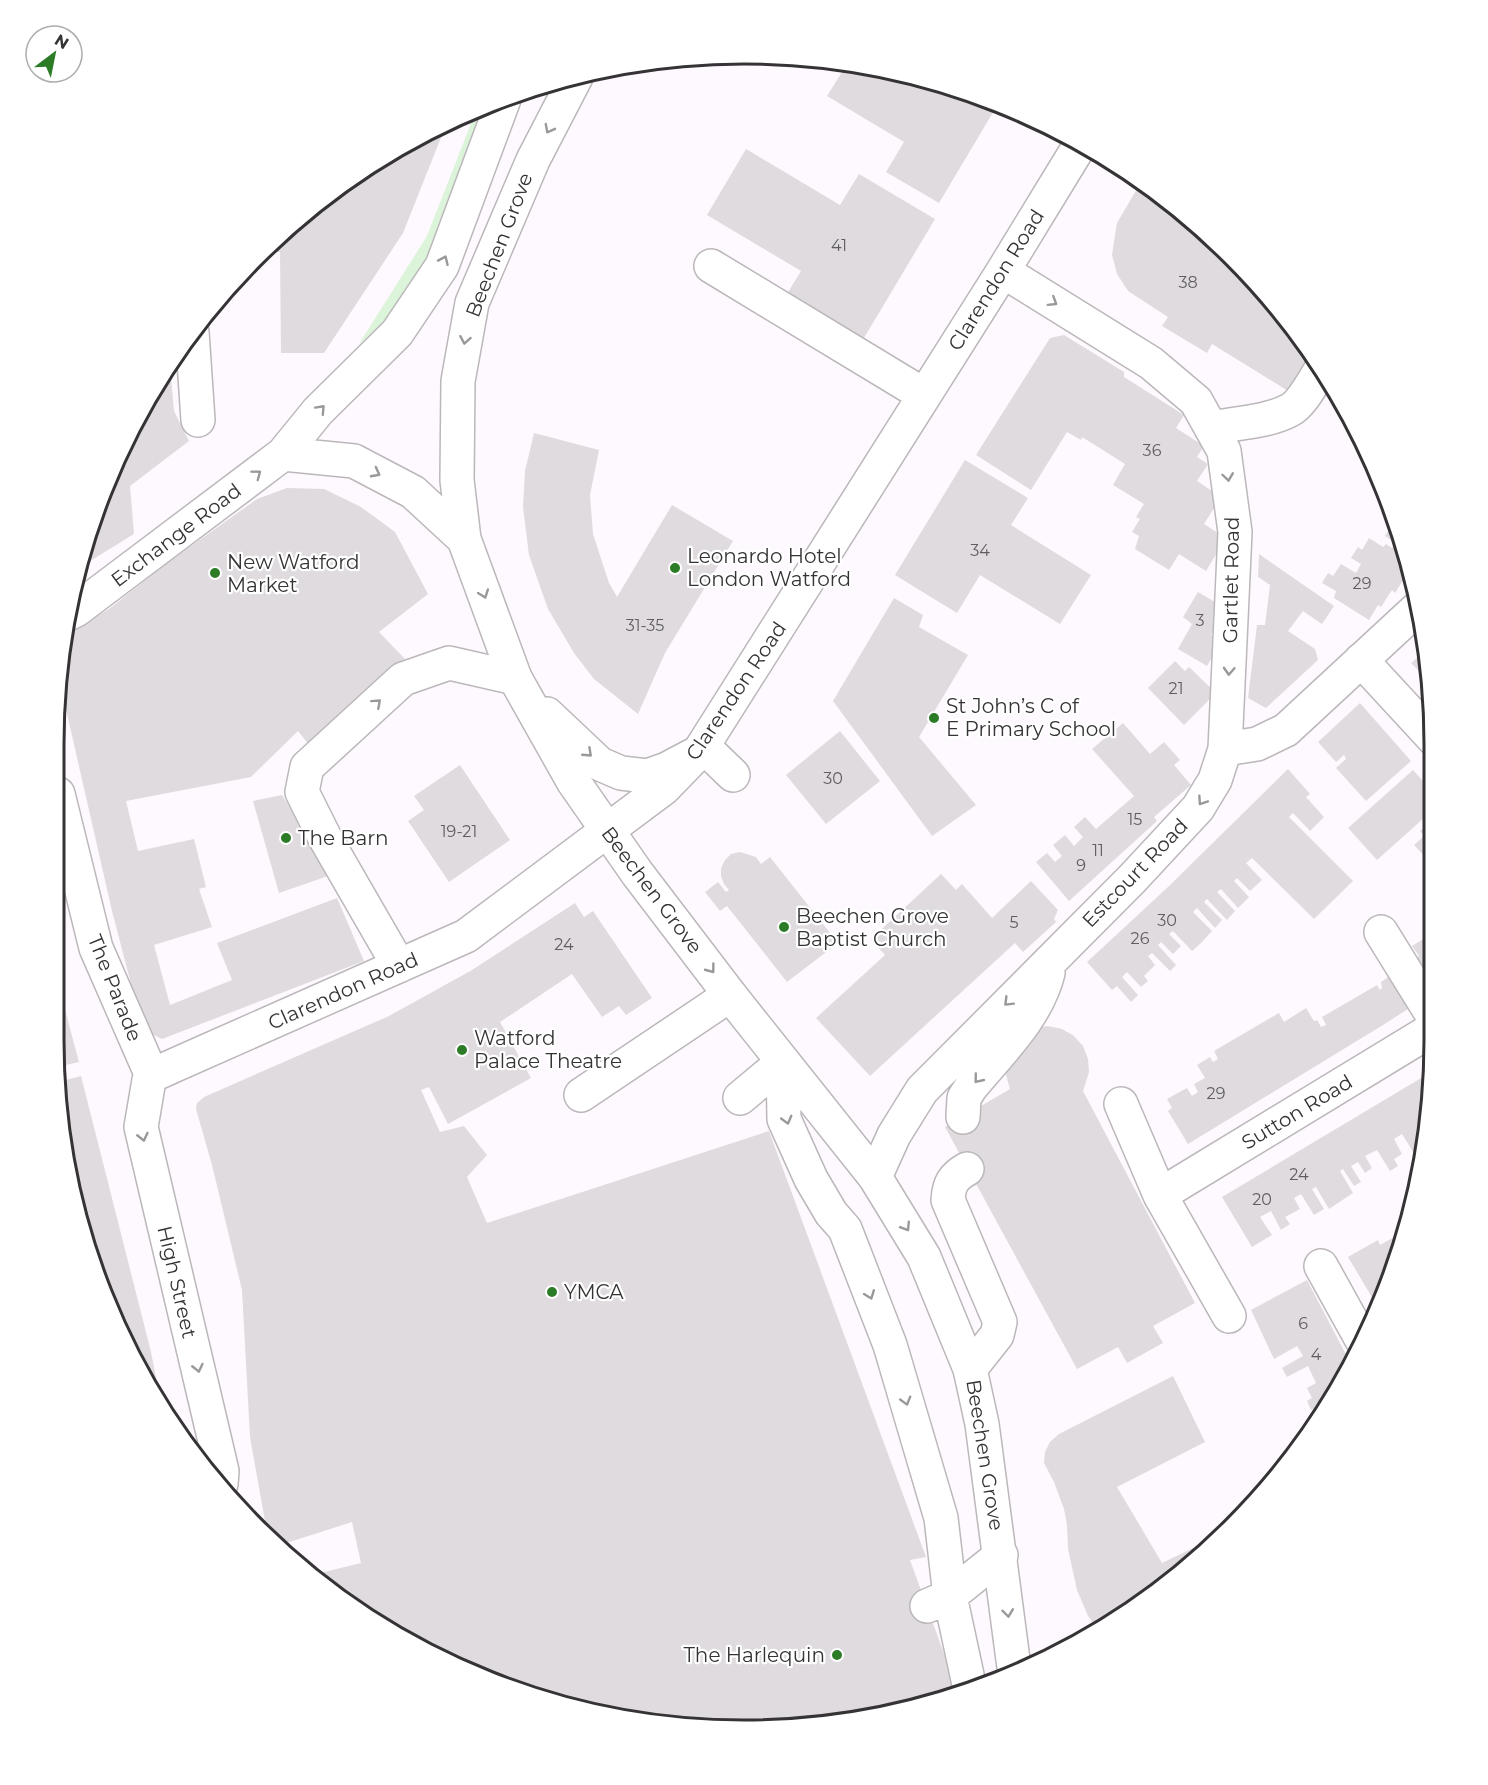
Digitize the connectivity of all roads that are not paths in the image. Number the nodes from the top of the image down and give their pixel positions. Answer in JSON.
{"nodes":[{"id":1,"x":571,"y":87,"type":"edge"},
{"id":2,"x":500,"y":110,"type":"edge"},
{"id":3,"x":1076,"y":152,"type":"edge"},
{"id":4,"x":711,"y":266,"type":"dead end"},
{"id":5,"x":1003,"y":270,"type":"junction"},
{"id":6,"x":193,"y":347,"type":"edge"},
{"id":7,"x":1316,"y":377,"type":"edge"},
{"id":8,"x":924,"y":395,"type":"junction"},
{"id":9,"x":198,"y":420,"type":"dead end"},
{"id":10,"x":1210,"y":428,"type":"junction"},
{"id":11,"x":283,"y":454,"type":"junction"},
{"id":12,"x":464,"y":539,"type":"junction"},
{"id":13,"x":79,"y":607,"type":"edge"},
{"id":14,"x":1411,"y":615,"type":"edge"},
{"id":15,"x":1362,"y":660,"type":"junction"},
{"id":16,"x":516,"y":680,"type":"junction"},
{"id":17,"x":1423,"y":728,"type":"edge"},
{"id":18,"x":701,"y":749,"type":"junction"},
{"id":19,"x":1226,"y":749,"type":"junction"},
{"id":20,"x":733,"y":776,"type":"dead end"},
{"id":21,"x":64,"y":818,"type":"edge"},
{"id":22,"x":606,"y":831,"type":"junction"},
{"id":23,"x":1381,"y":932,"type":"dead end"},
{"id":24,"x":1051,"y":959,"type":"junction"},
{"id":25,"x":399,"y":966,"type":"junction"},
{"id":26,"x":730,"y":995,"type":"junction"},
{"id":27,"x":1424,"y":1001,"type":"edge"},
{"id":28,"x":1424,"y":1034,"type":"edge"},
{"id":29,"x":783,"y":1062,"type":"junction"},
{"id":30,"x":151,"y":1078,"type":"junction"},
{"id":31,"x":581,"y":1095,"type":"dead end"},
{"id":32,"x":740,"y":1098,"type":"dead end"},
{"id":33,"x":1121,"y":1104,"type":"dead end"},
{"id":34,"x":963,"y":1117,"type":"dead end"},
{"id":35,"x":967,"y":1169,"type":"dead end"},
{"id":36,"x":875,"y":1177,"type":"junction"},
{"id":37,"x":1160,"y":1195,"type":"junction"},
{"id":38,"x":1321,"y":1266,"type":"dead end"},
{"id":39,"x":1229,"y":1316,"type":"dead end"},
{"id":40,"x":1358,"y":1332,"type":"edge"},
{"id":41,"x":970,"y":1369,"type":"junction"},
{"id":42,"x":222,"y":1475,"type":"edge"},
{"id":43,"x":1001,"y":1555,"type":"junction"},
{"id":44,"x":944,"y":1620,"type":"junction"},
{"id":45,"x":1015,"y":1664,"type":"edge"},
{"id":46,"x":967,"y":1682,"type":"edge"}],
"edges":[{"from":1,"to":12,"type":"street","name":"Beechen Grove","one_way":true},
{"from":11,"to":2,"type":"street","one_way":true},
{"from":3,"to":5,"type":"street","name":"Clarendon Road"},
{"from":4,"to":8,"type":"street"},
{"from":5,"to":8,"type":"street","name":"Clarendon Road"},
{"from":5,"to":10,"type":"street","name":"Gartlet Road","one_way":true},
{"from":6,"to":9,"type":"street"},
{"from":7,"to":10,"type":"street"},
{"from":8,"to":18,"type":"street","name":"Clarendon Road"},
{"from":10,"to":19,"type":"street","name":"Gartlet Road","one_way":true},
{"from":11,"to":12,"type":"street","one_way":true},
{"from":13,"to":11,"type":"street","name":"Exchange Road","one_way":true},
{"from":12,"to":16,"type":"street","name":"Beechen Grove","one_way":true},
{"from":14,"to":15,"type":"street"},
{"from":15,"to":17,"type":"street"},
{"from":15,"to":19,"type":"street"},
{"from":16,"to":18,"type":"street","one_way":true},
{"from":16,"to":22,"type":"street","name":"Beechen Grove"},
{"from":25,"to":16,"type":"street","one_way":true},
{"from":18,"to":20,"type":"street"},
{"from":18,"to":22,"type":"street","name":"Clarendon Road"},
{"from":19,"to":24,"type":"street","name":"Estcourt Road","one_way":true},
{"from":21,"to":30,"type":"street","name":"The Parade"},
{"from":22,"to":25,"type":"street","name":"Clarendon Road"},
{"from":22,"to":26,"type":"street","name":"Beechen Grove","one_way":true},
{"from":23,"to":27,"type":"street"},
{"from":24,"to":34,"type":"street","one_way":true},
{"from":24,"to":36,"type":"street","name":"Estcourt Road","one_way":true},
{"from":25,"to":30,"type":"street","name":"Clarendon Road"},
{"from":26,"to":29,"type":"street","name":"Beechen Grove"},
{"from":26,"to":31,"type":"street"},
{"from":28,"to":37,"type":"street","name":"Sutton Road"},
{"from":29,"to":32,"type":"street"},
{"from":29,"to":36,"type":"street","name":"Beechen Grove"},
{"from":29,"to":44,"type":"street","one_way":true},
{"from":30,"to":42,"type":"street","name":"High Street","one_way":true},
{"from":33,"to":37,"type":"street"},
{"from":35,"to":41,"type":"street"},
{"from":36,"to":41,"type":"street","name":"Beechen Grove","one_way":true},
{"from":37,"to":39,"type":"street"},
{"from":38,"to":40,"type":"street"},
{"from":41,"to":43,"type":"street","name":"Beechen Grove"},
{"from":43,"to":44,"type":"street"},
{"from":43,"to":45,"type":"street","name":"Beechen Grove","one_way":true},
{"from":44,"to":46,"type":"street"}]}
